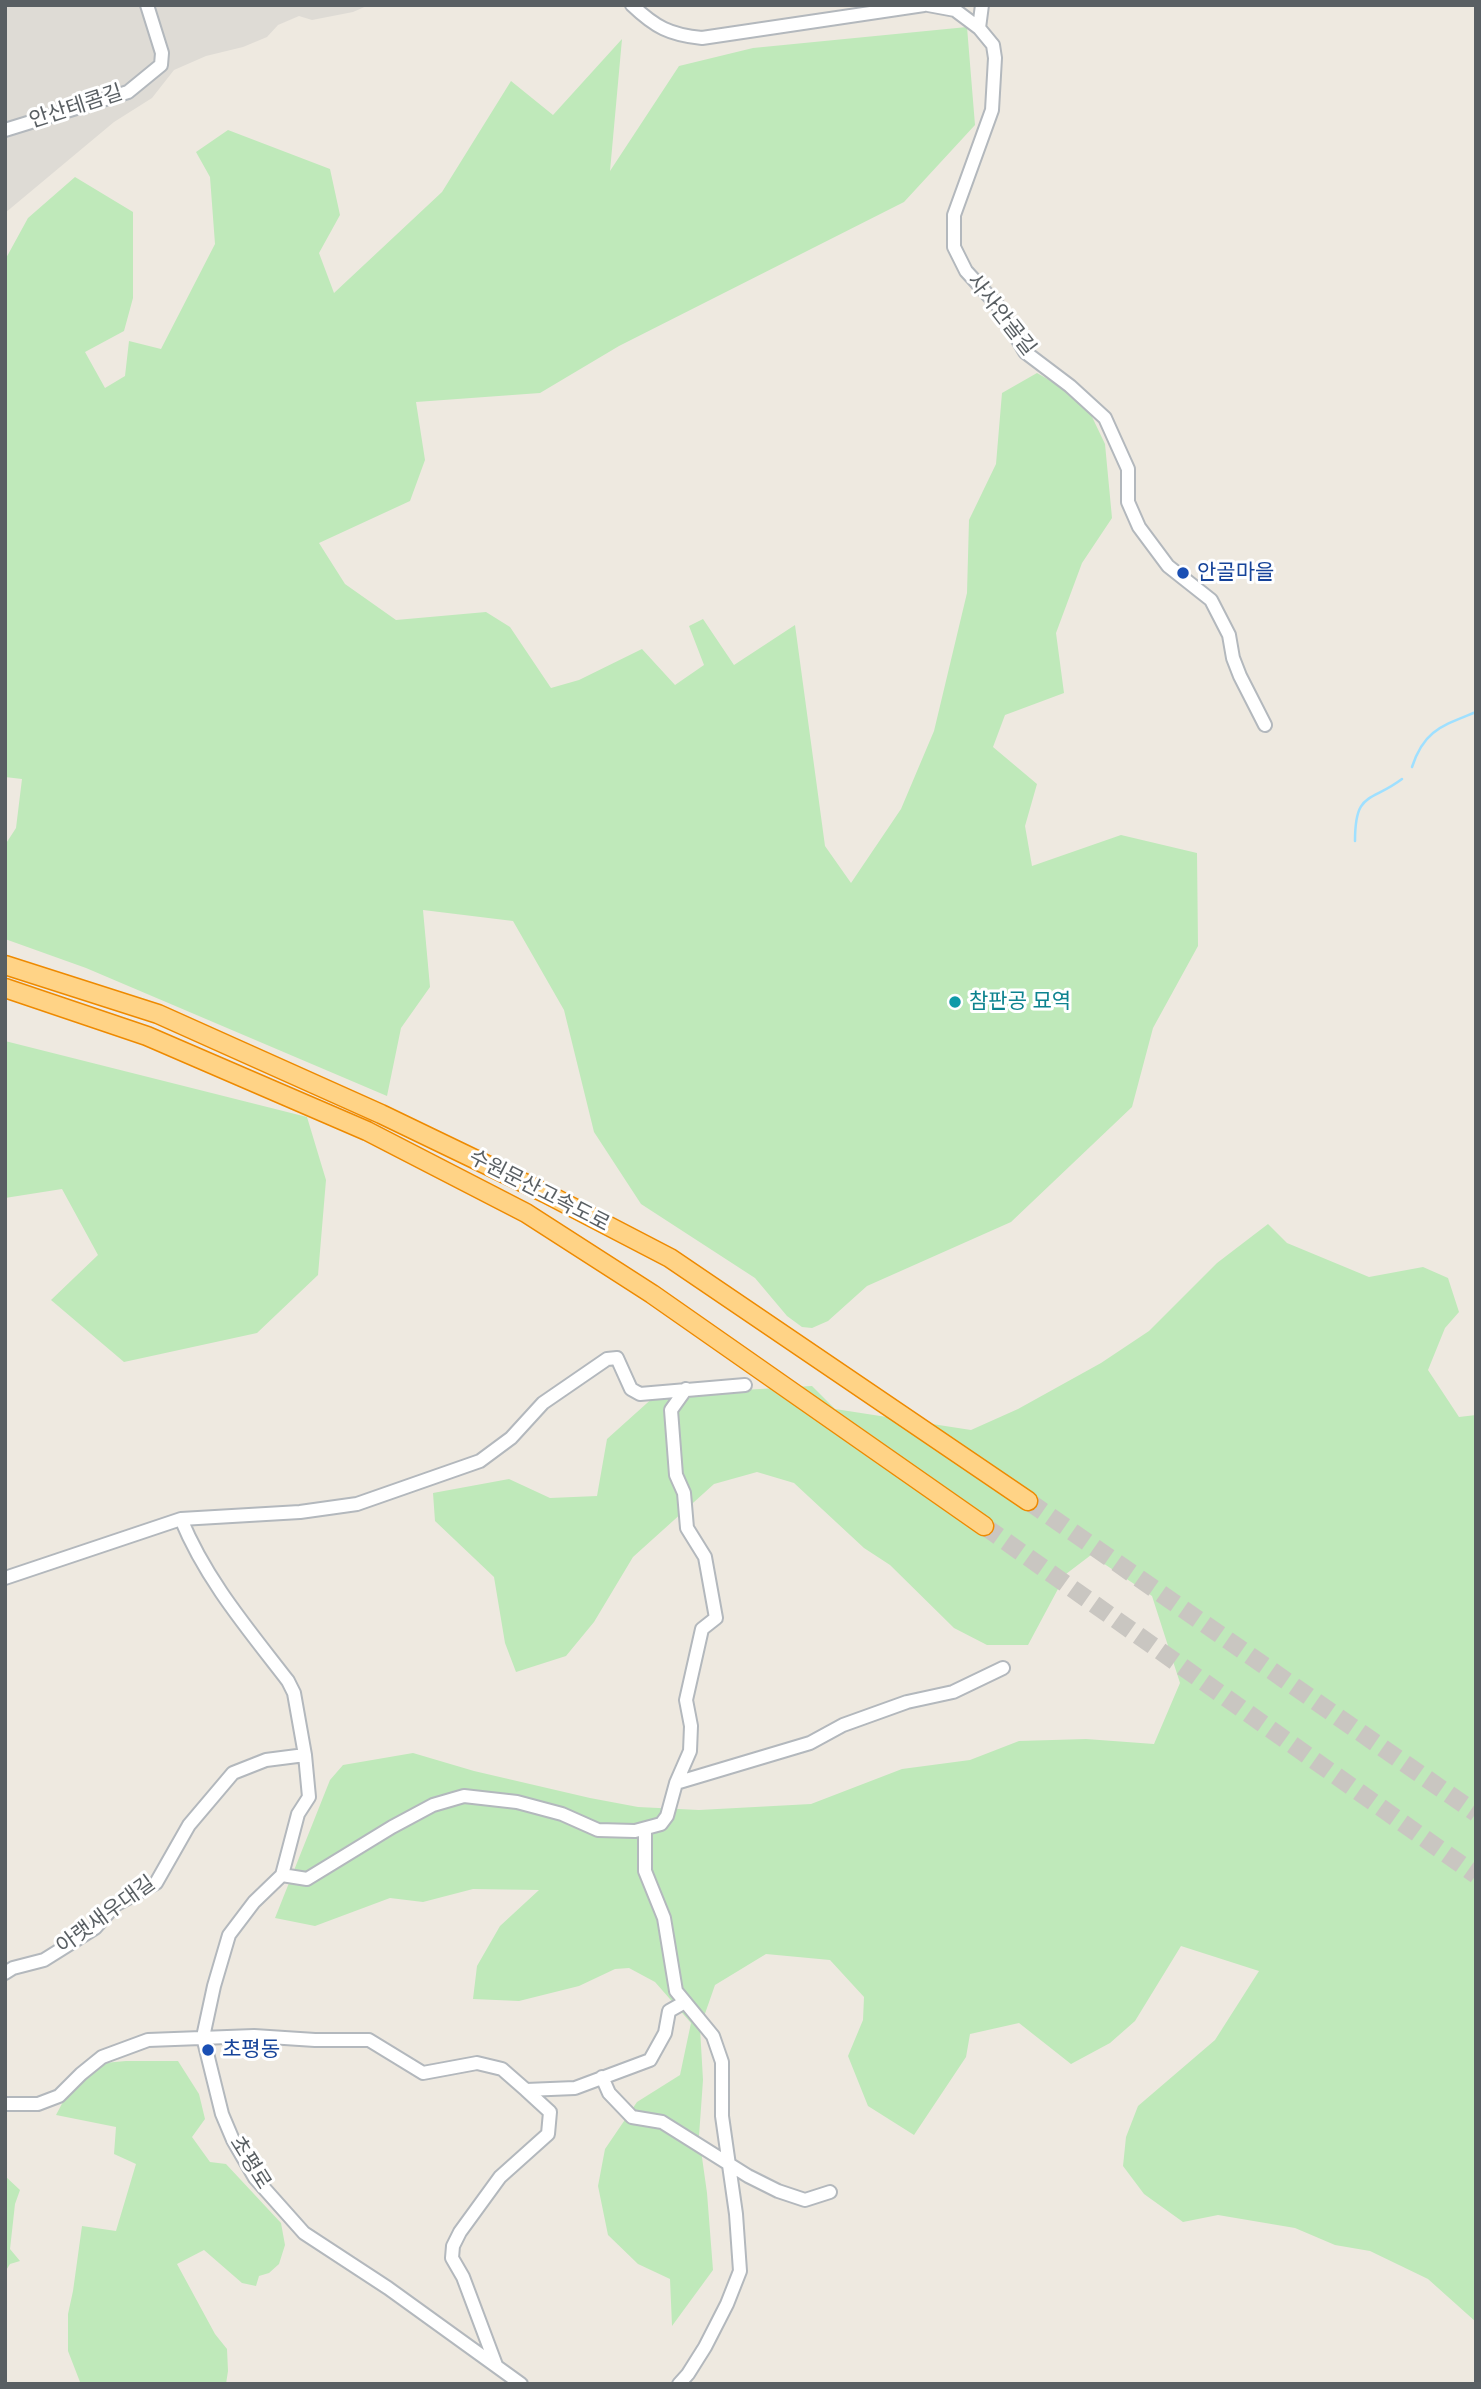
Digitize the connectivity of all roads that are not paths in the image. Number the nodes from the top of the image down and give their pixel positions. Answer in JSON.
{"nodes":[{"id":1,"x":147,"y":5,"type":"edge"},
{"id":2,"x":632,"y":5,"type":"edge"},
{"id":3,"x":926,"y":5,"type":"edge"},
{"id":4,"x":982,"y":5,"type":"edge"},
{"id":5,"x":979,"y":28,"type":"junction"},
{"id":6,"x":5,"y":130,"type":"edge"},
{"id":7,"x":1265,"y":725,"type":"dead end"},
{"id":8,"x":5,"y":964,"type":"edge"},
{"id":9,"x":5,"y":988,"type":"edge"},
{"id":10,"x":745,"y":1385,"type":"dead end"},
{"id":11,"x":686,"y":1389,"type":"junction"},
{"id":12,"x":1028,"y":1501,"type":"tunnel mouth"},
{"id":13,"x":181,"y":1519,"type":"junction"},
{"id":14,"x":984,"y":1526,"type":"tunnel mouth"},
{"id":15,"x":5,"y":1578,"type":"edge"},
{"id":16,"x":1003,"y":1668,"type":"dead end"},
{"id":17,"x":305,"y":1755,"type":"junction"},
{"id":18,"x":676,"y":1783,"type":"junction"},
{"id":19,"x":645,"y":1829,"type":"junction"},
{"id":20,"x":282,"y":1875,"type":"junction"},
{"id":21,"x":5,"y":1973,"type":"edge"},
{"id":22,"x":685,"y":2002,"type":"junction"},
{"id":23,"x":203,"y":2037,"type":"junction"},
{"id":24,"x":602,"y":2077,"type":"junction"},
{"id":25,"x":526,"y":2090,"type":"junction"},
{"id":26,"x":5,"y":2104,"type":"edge"},
{"id":27,"x":729,"y":2163,"type":"junction"},
{"id":28,"x":830,"y":2192,"type":"dead end"},
{"id":29,"x":496,"y":2365,"type":"junction"},
{"id":30,"x":521,"y":2384,"type":"edge"},
{"id":31,"x":679,"y":2384,"type":"edge"}],
"edges":[{"from":1,"to":6,"type":"street","name":"안산테콤길"},
{"from":2,"to":3,"type":"street"},
{"from":3,"to":5,"type":"street"},
{"from":4,"to":5,"type":"street"},
{"from":5,"to":7,"type":"street","name":"사사안골길"},
{"from":8,"to":12,"type":"highway","name":"수원문산고속도로"},
{"from":9,"to":14,"type":"highway","name":"수원문산고속도로"},
{"from":10,"to":11,"type":"street"},
{"from":11,"to":13,"type":"street"},
{"from":11,"to":18,"type":"street"},
{"from":13,"to":15,"type":"street"},
{"from":13,"to":17,"type":"street"},
{"from":16,"to":18,"type":"street"},
{"from":17,"to":20,"type":"street"},
{"from":17,"to":21,"type":"street","name":"아랫새우대길"},
{"from":18,"to":19,"type":"street"},
{"from":19,"to":20,"type":"street"},
{"from":19,"to":22,"type":"street"},
{"from":20,"to":23,"type":"street"},
{"from":22,"to":24,"type":"street"},
{"from":22,"to":27,"type":"street"},
{"from":23,"to":25,"type":"street"},
{"from":23,"to":26,"type":"street"},
{"from":23,"to":29,"type":"street","name":"초평로"},
{"from":24,"to":25,"type":"street"},
{"from":24,"to":27,"type":"street"},
{"from":25,"to":29,"type":"street"},
{"from":27,"to":28,"type":"street"},
{"from":27,"to":31,"type":"street"},
{"from":29,"to":30,"type":"street","name":"초평로"}]}
